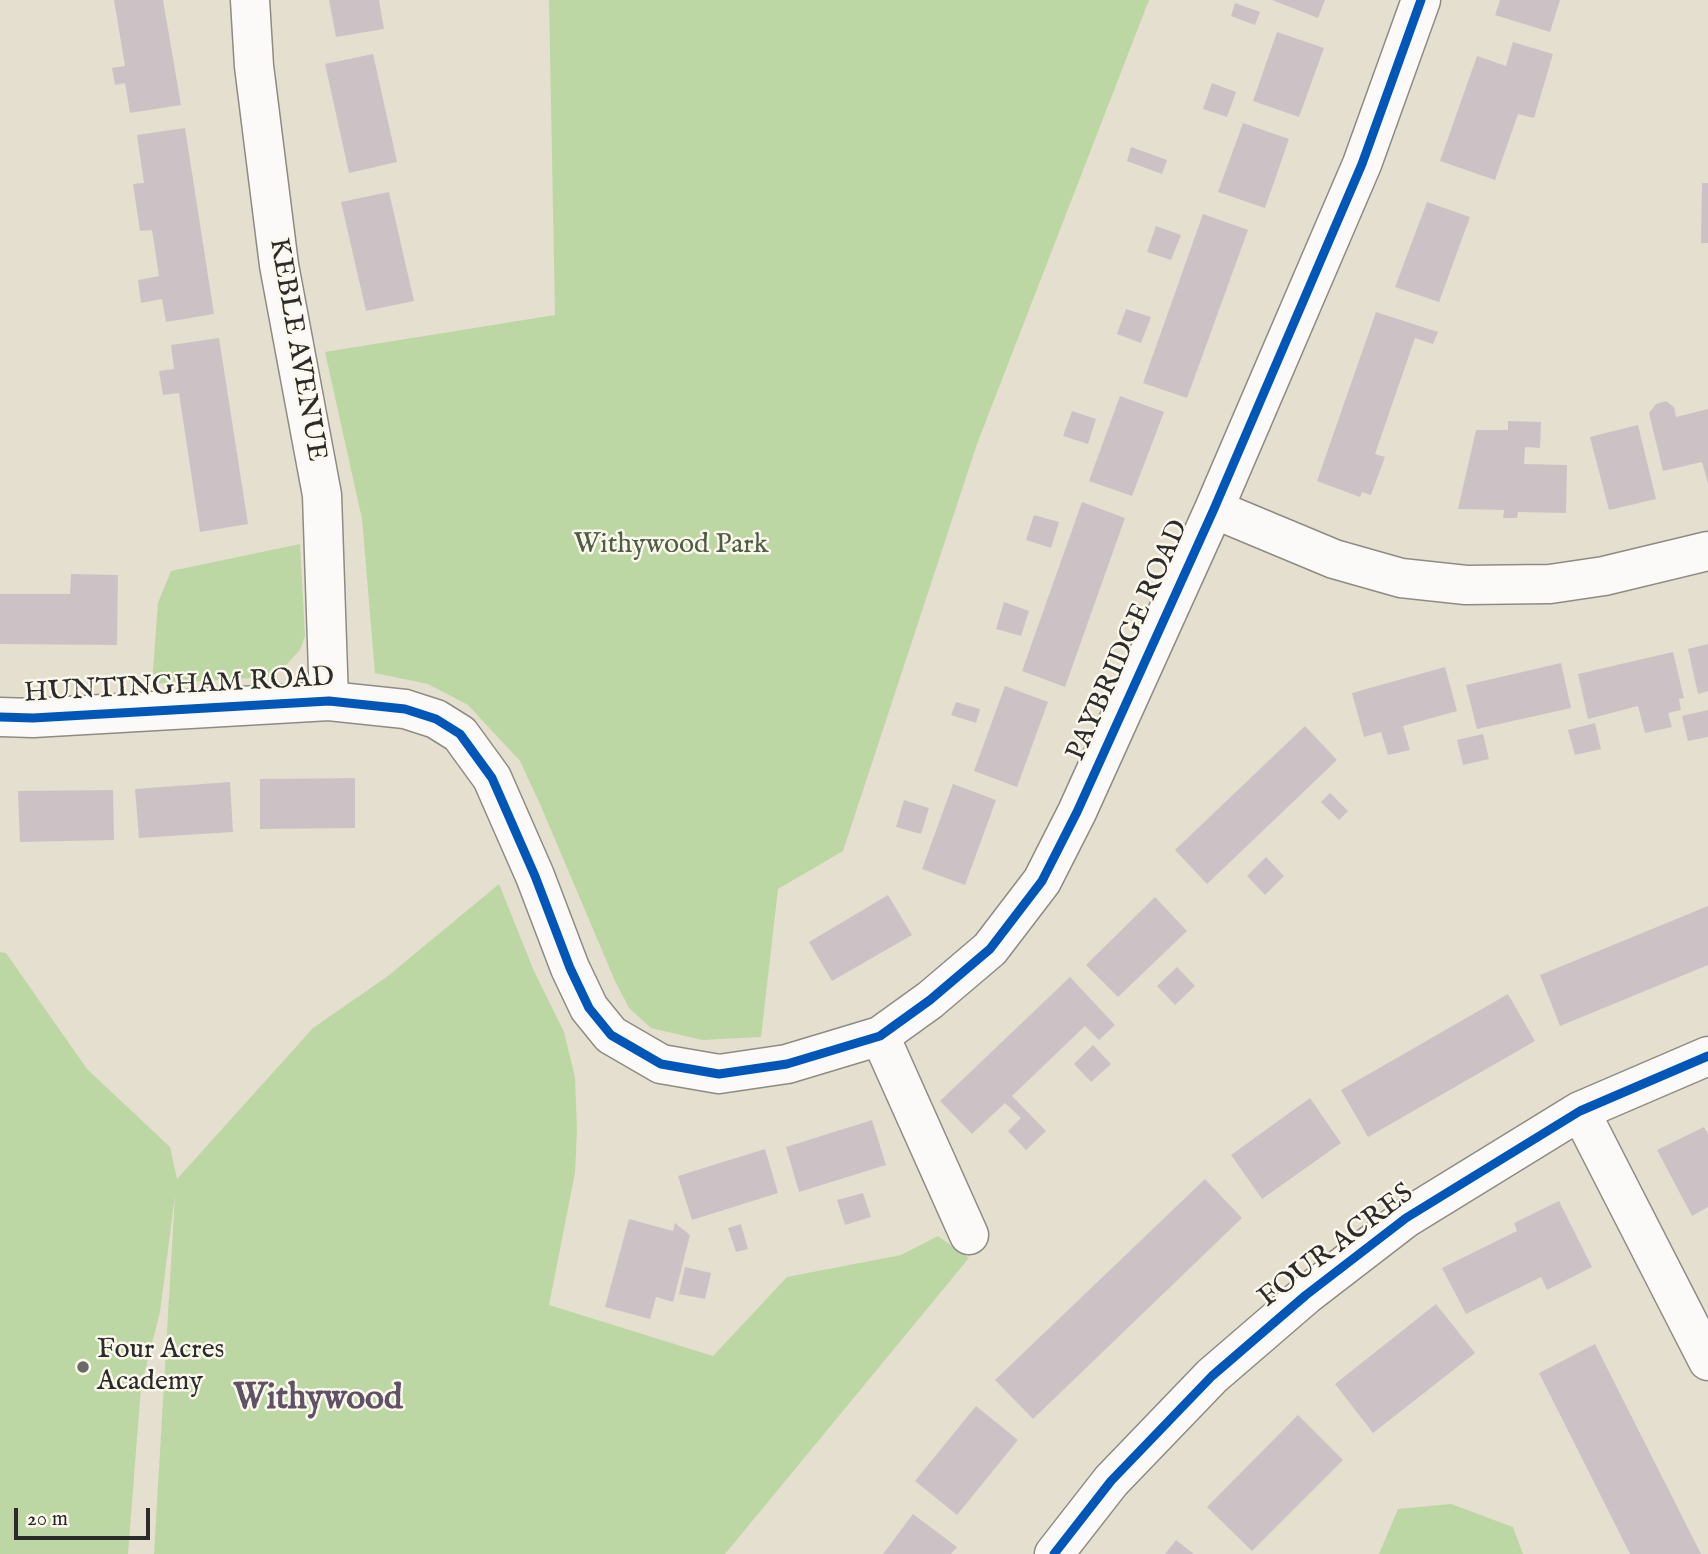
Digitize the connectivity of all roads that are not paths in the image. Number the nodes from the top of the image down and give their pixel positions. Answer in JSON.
{"nodes":[{"id":1,"x":250,"y":0,"type":"edge"},
{"id":2,"x":1421,"y":0,"type":"edge"},
{"id":3,"x":1214,"y":509,"type":"junction"},
{"id":4,"x":1708,"y":551,"type":"edge"},
{"id":5,"x":329,"y":701,"type":"junction"},
{"id":6,"x":0,"y":717,"type":"edge"},
{"id":7,"x":880,"y":1036,"type":"junction"},
{"id":8,"x":1708,"y":1056,"type":"edge"},
{"id":9,"x":661,"y":1065,"type":"joint"},
{"id":10,"x":1580,"y":1111,"type":"junction"},
{"id":11,"x":969,"y":1235,"type":"dead end"},
{"id":12,"x":1708,"y":1361,"type":"edge"},
{"id":13,"x":1054,"y":1554,"type":"edge"}],
"edges":[{"from":1,"to":5,"type":"street","name":"KEBLE AVENUE"},
{"from":2,"to":3,"type":"street","name":"PAYBRIDGE ROAD"},
{"from":3,"to":4,"type":"street"},
{"from":3,"to":7,"type":"street","name":"PAYBRIDGE ROAD"},
{"from":5,"to":6,"type":"street","name":"HUNTINGHAM ROAD"},
{"from":5,"to":9,"type":"street","name":"HUNTINGHAM ROAD"},
{"from":7,"to":9,"type":"street","name":"PAYBRIDGE ROAD"},
{"from":7,"to":11,"type":"street"},
{"from":8,"to":10,"type":"street","name":"FOUR ACRES"},
{"from":10,"to":12,"type":"street"},
{"from":10,"to":13,"type":"street","name":"FOUR ACRES"}]}
